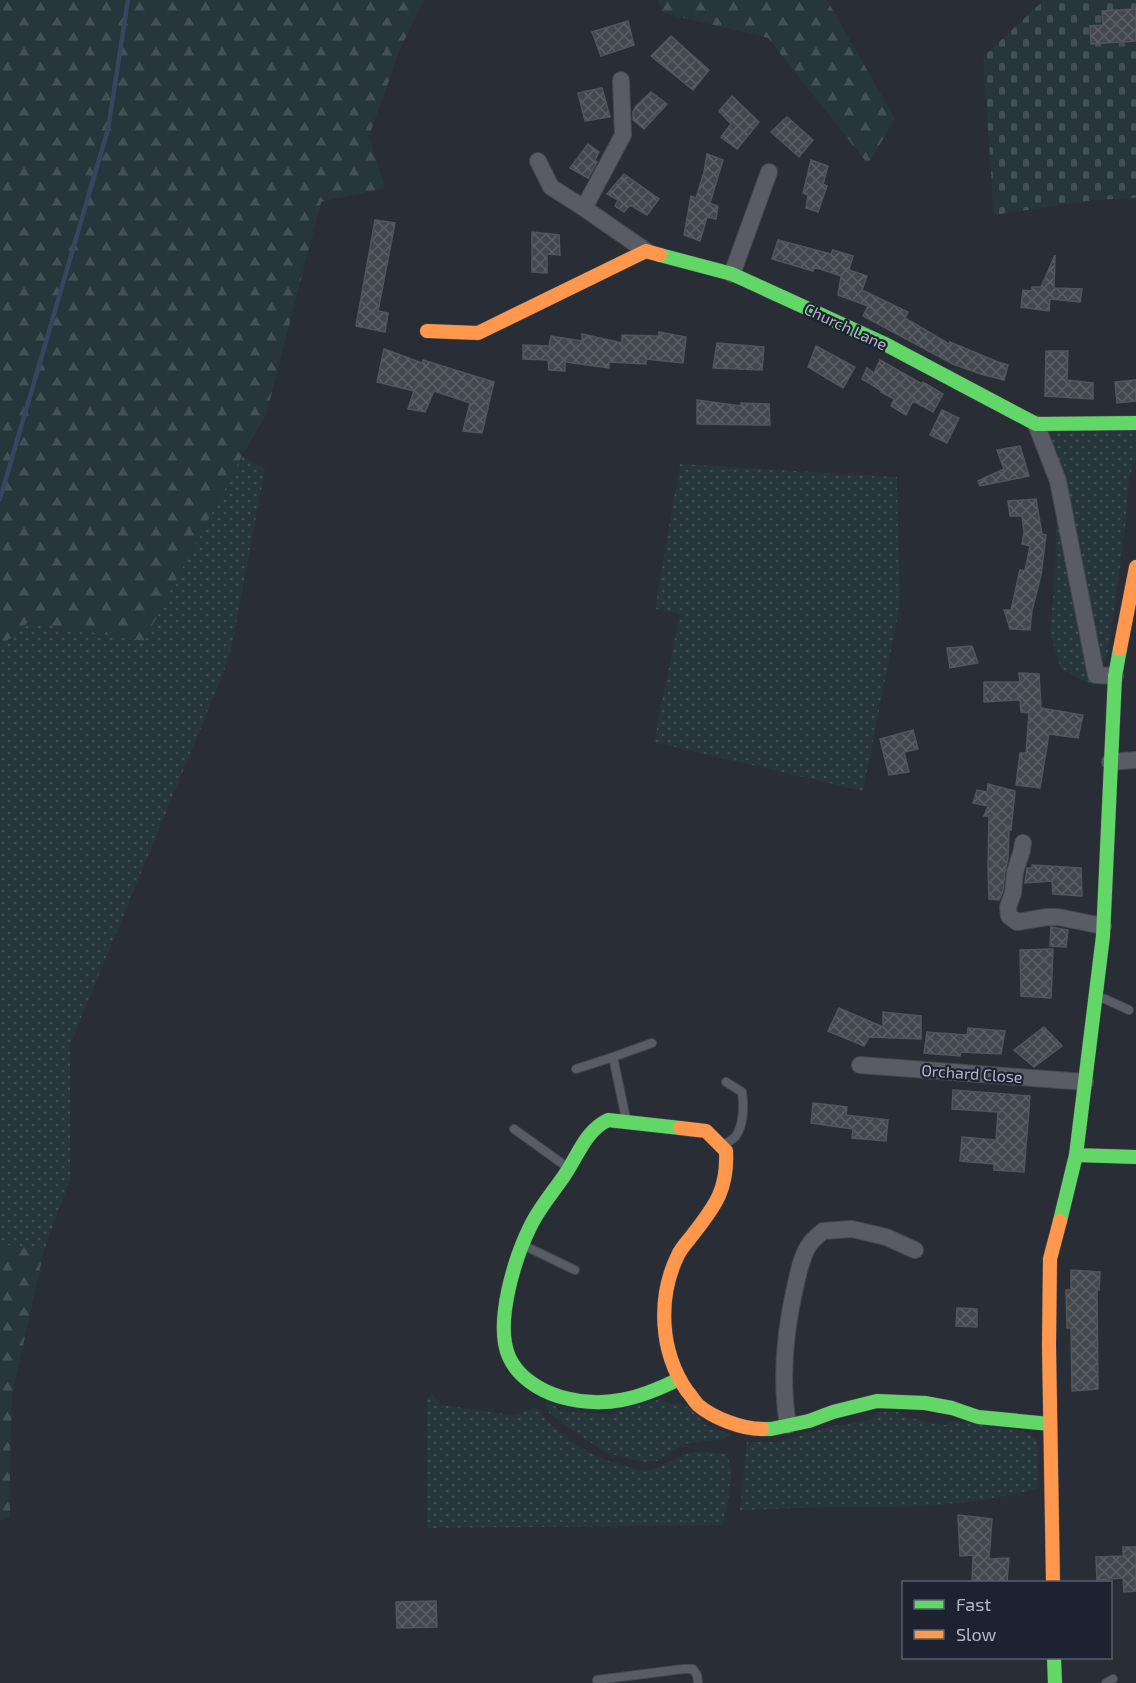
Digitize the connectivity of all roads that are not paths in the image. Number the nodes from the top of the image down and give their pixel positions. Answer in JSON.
{"nodes":[{"id":1,"x":621,"y":80,"type":"dead end"},
{"id":2,"x":538,"y":161,"type":"dead end"},
{"id":3,"x":769,"y":172,"type":"dead end"},
{"id":4,"x":584,"y":208,"type":"junction"},
{"id":5,"x":646,"y":251,"type":"junction"},
{"id":6,"x":732,"y":274,"type":"junction"},
{"id":7,"x":427,"y":331,"type":"dead end"},
{"id":8,"x":1136,"y":423,"type":"edge"},
{"id":9,"x":1036,"y":424,"type":"junction"},
{"id":10,"x":1136,"y":567,"type":"edge"},
{"id":11,"x":1115,"y":676,"type":"junction"},
{"id":12,"x":1136,"y":760,"type":"edge"},
{"id":13,"x":1110,"y":762,"type":"junction"},
{"id":14,"x":1023,"y":843,"type":"dead end"},
{"id":15,"x":1103,"y":926,"type":"junction"},
{"id":16,"x":1095,"y":998,"type":"junction"},
{"id":17,"x":1129,"y":1010,"type":"dead end"},
{"id":18,"x":652,"y":1042,"type":"dead end"},
{"id":19,"x":613,"y":1057,"type":"junction"},
{"id":20,"x":860,"y":1065,"type":"dead end"},
{"id":21,"x":576,"y":1069,"type":"dead end"},
{"id":22,"x":726,"y":1082,"type":"dead end"},
{"id":23,"x":1085,"y":1082,"type":"junction"},
{"id":24,"x":627,"y":1122,"type":"junction"},
{"id":25,"x":514,"y":1129,"type":"dead end"},
{"id":26,"x":722,"y":1146,"type":"junction"},
{"id":27,"x":1076,"y":1155,"type":"junction"},
{"id":28,"x":1136,"y":1157,"type":"edge"},
{"id":29,"x":570,"y":1169,"type":"junction"},
{"id":30,"x":522,"y":1245,"type":"junction"},
{"id":31,"x":915,"y":1250,"type":"dead end"},
{"id":32,"x":575,"y":1270,"type":"dead end"},
{"id":33,"x":679,"y":1379,"type":"junction"},
{"id":34,"x":1050,"y":1424,"type":"junction"},
{"id":35,"x":788,"y":1425,"type":"junction"},
{"id":36,"x":1053,"y":1581,"type":"edge"},
{"id":37,"x":1054,"y":1659,"type":"edge"},
{"id":38,"x":597,"y":1680,"type":"dead end"},
{"id":39,"x":698,"y":1683,"type":"edge"},
{"id":40,"x":1055,"y":1683,"type":"edge"}],
"edges":[{"from":1,"to":4,"type":"street"},
{"from":2,"to":4,"type":"street","name":"Church Lane"},
{"from":3,"to":6,"type":"street"},
{"from":4,"to":5,"type":"street","name":"Church Lane"},
{"from":5,"to":6,"type":"street","name":"Church Lane"},
{"from":5,"to":7,"type":"street"},
{"from":6,"to":9,"type":"street","name":"Church Lane"},
{"from":8,"to":9,"type":"street","name":"Church Lane"},
{"from":9,"to":11,"type":"street"},
{"from":10,"to":11,"type":"street"},
{"from":11,"to":13,"type":"street"},
{"from":12,"to":13,"type":"street"},
{"from":13,"to":15,"type":"street"},
{"from":14,"to":15,"type":"street"},
{"from":15,"to":16,"type":"street"},
{"from":16,"to":17,"type":"lane"},
{"from":16,"to":23,"type":"street"},
{"from":18,"to":19,"type":"lane"},
{"from":19,"to":21,"type":"lane"},
{"from":19,"to":24,"type":"lane"},
{"from":20,"to":23,"type":"street","name":"Orchard Close"},
{"from":22,"to":26,"type":"lane"},
{"from":23,"to":27,"type":"street"},
{"from":24,"to":26,"type":"street"},
{"from":24,"to":29,"type":"street"},
{"from":25,"to":29,"type":"lane"},
{"from":26,"to":33,"type":"street"},
{"from":27,"to":28,"type":"street"},
{"from":27,"to":34,"type":"street"},
{"from":29,"to":30,"type":"street"},
{"from":30,"to":32,"type":"lane"},
{"from":30,"to":33,"type":"street"},
{"from":31,"to":35,"type":"street"},
{"from":33,"to":35,"type":"street"},
{"from":34,"to":35,"type":"street"},
{"from":34,"to":36,"type":"street"},
{"from":37,"to":40,"type":"street"},
{"from":38,"to":39,"type":"lane"}]}
